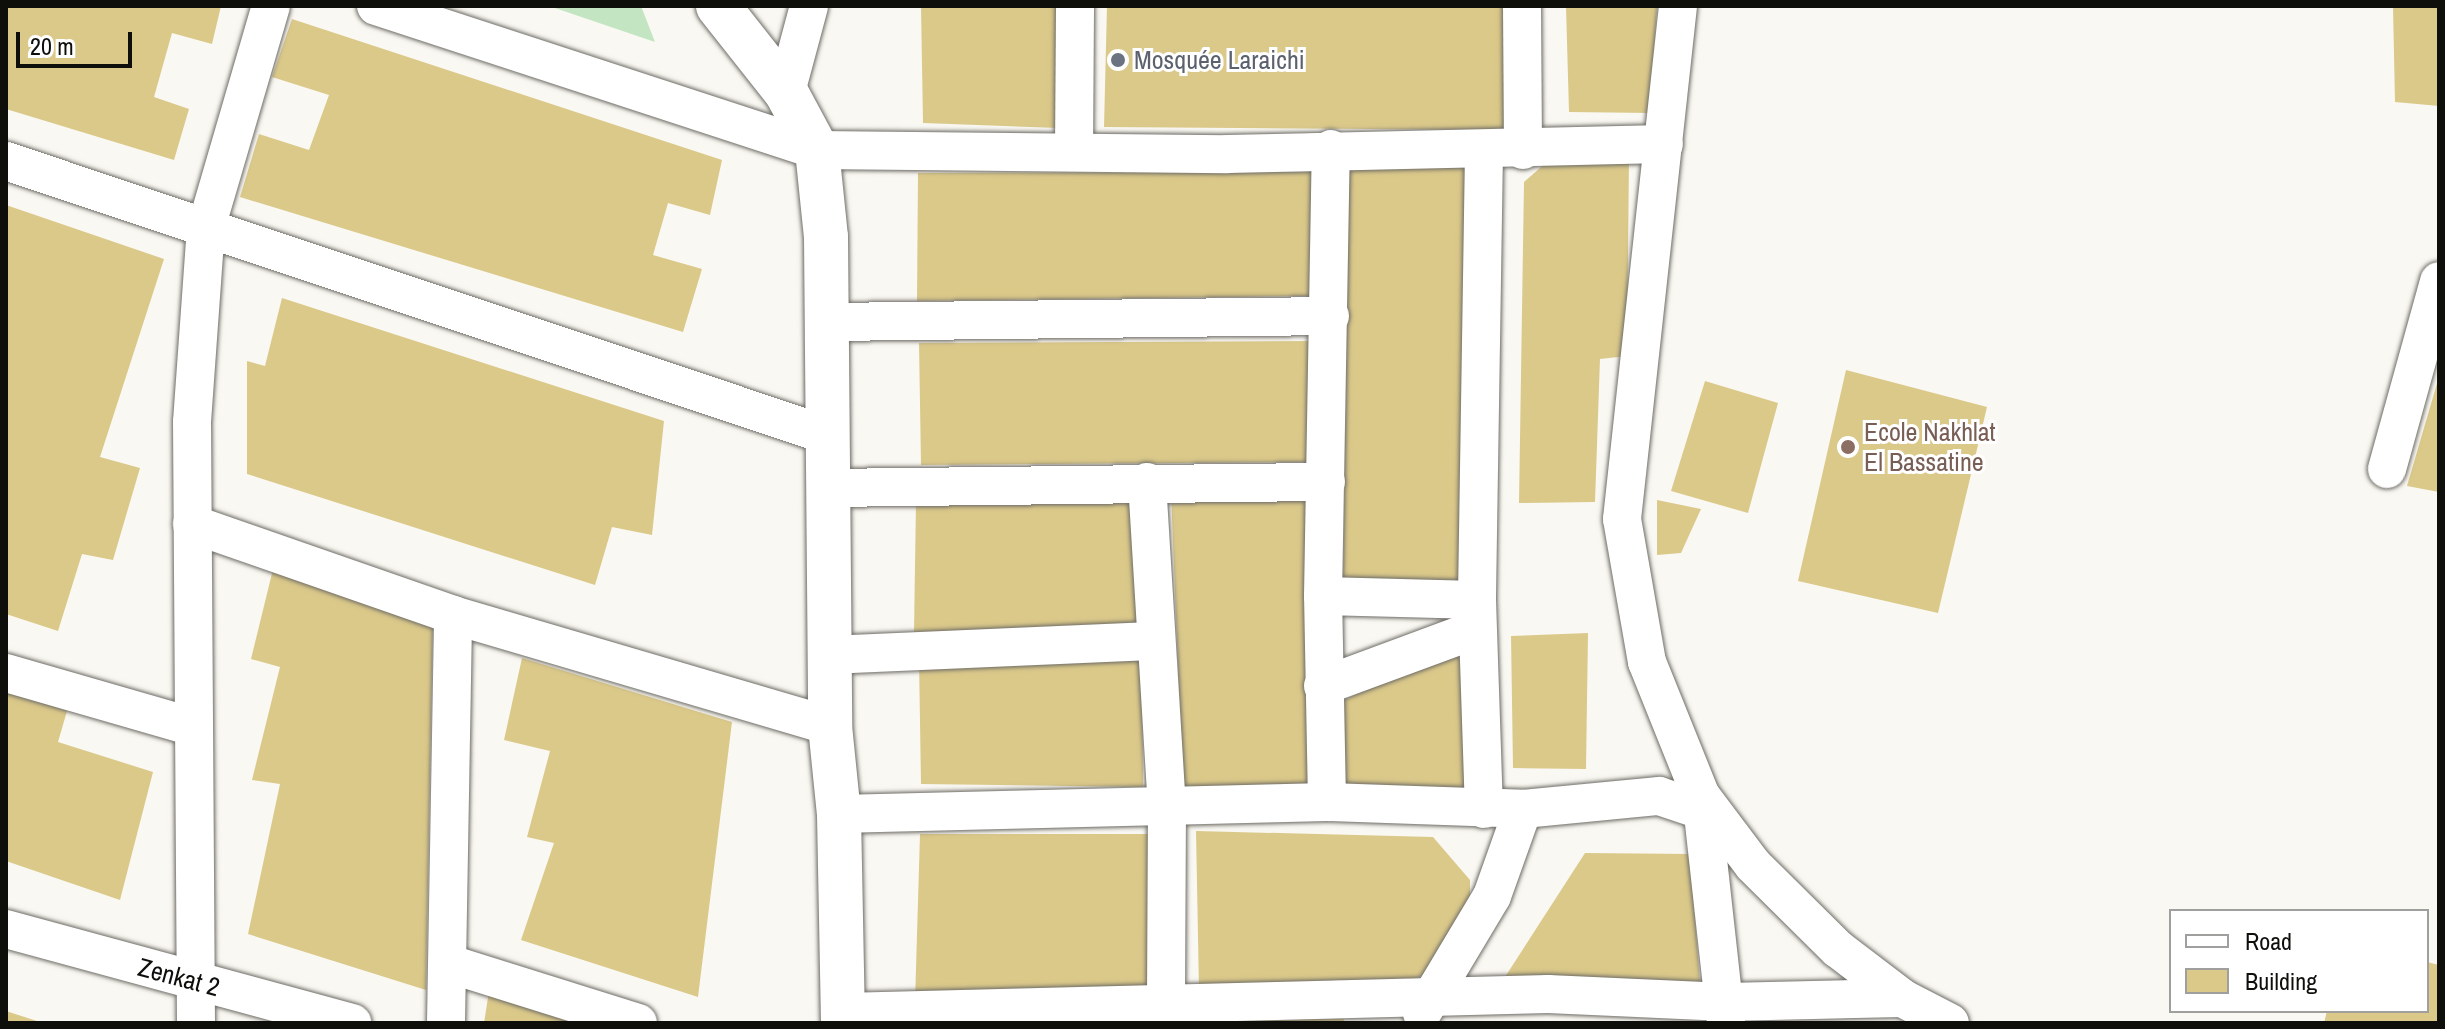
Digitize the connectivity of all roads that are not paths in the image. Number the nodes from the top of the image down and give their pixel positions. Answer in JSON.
{"nodes":[{"id":1,"x":271,"y":6,"type":"edge"},
{"id":2,"x":376,"y":6,"type":"edge"},
{"id":3,"x":718,"y":6,"type":"edge"},
{"id":4,"x":809,"y":6,"type":"edge"},
{"id":5,"x":1075,"y":6,"type":"edge"},
{"id":6,"x":1522,"y":6,"type":"edge"},
{"id":7,"x":1678,"y":6,"type":"edge"},
{"id":8,"x":786,"y":92,"type":"junction"},
{"id":9,"x":1664,"y":144,"type":"junction"},
{"id":10,"x":1331,"y":149,"type":"junction"},
{"id":11,"x":817,"y":150,"type":"junction"},
{"id":12,"x":1523,"y":150,"type":"junction"},
{"id":13,"x":1484,"y":151,"type":"junction"},
{"id":14,"x":1074,"y":152,"type":"junction"},
{"id":15,"x":6,"y":161,"type":"edge"},
{"id":16,"x":206,"y":228,"type":"junction"},
{"id":17,"x":2439,"y":281,"type":"edge"},
{"id":18,"x":1330,"y":316,"type":"junction"},
{"id":19,"x":828,"y":322,"type":"junction"},
{"id":20,"x":827,"y":435,"type":"junction"},
{"id":21,"x":2387,"y":469,"type":"dead end"},
{"id":22,"x":1147,"y":482,"type":"junction"},
{"id":23,"x":1326,"y":482,"type":"junction"},
{"id":24,"x":827,"y":488,"type":"junction"},
{"id":25,"x":192,"y":524,"type":"junction"},
{"id":26,"x":1323,"y":596,"type":"junction"},
{"id":27,"x":1477,"y":614,"type":"junction"},
{"id":28,"x":453,"y":615,"type":"junction"},
{"id":29,"x":1156,"y":641,"type":"junction"},
{"id":30,"x":830,"y":655,"type":"junction"},
{"id":31,"x":6,"y":673,"type":"edge"},
{"id":32,"x":1323,"y":686,"type":"junction"},
{"id":33,"x":830,"y":726,"type":"junction"},
{"id":34,"x":193,"y":727,"type":"junction"},
{"id":35,"x":1327,"y":802,"type":"junction"},
{"id":36,"x":1701,"y":803,"type":"junction"},
{"id":37,"x":1167,"y":808,"type":"junction"},
{"id":38,"x":1484,"y":809,"type":"junction"},
{"id":39,"x":1523,"y":809,"type":"junction"},
{"id":40,"x":839,"y":814,"type":"junction"},
{"id":41,"x":6,"y":929,"type":"edge"},
{"id":42,"x":450,"y":964,"type":"junction"},
{"id":43,"x":197,"y":981,"type":"junction"},
{"id":44,"x":1166,"y":1005,"type":"junction"},
{"id":45,"x":1549,"y":1009,"type":"edge"},
{"id":46,"x":1423,"y":1011,"type":"edge"},
{"id":47,"x":1726,"y":1012,"type":"edge"},
{"id":48,"x":1923,"y":1013,"type":"edge"},
{"id":49,"x":1111,"y":1016,"type":"edge"},
{"id":50,"x":843,"y":1018,"type":"edge"},
{"id":51,"x":196,"y":1023,"type":"edge"},
{"id":52,"x":352,"y":1023,"type":"edge"},
{"id":53,"x":446,"y":1023,"type":"edge"},
{"id":54,"x":638,"y":1023,"type":"edge"}],
"edges":[{"from":1,"to":16,"type":"street"},
{"from":2,"to":11,"type":"street"},
{"from":3,"to":8,"type":"main road"},
{"from":4,"to":8,"type":"street"},
{"from":5,"to":14,"type":"street"},
{"from":6,"to":12,"type":"street"},
{"from":7,"to":9,"type":"street"},
{"from":8,"to":11,"type":"main road"},
{"from":9,"to":12,"type":"street"},
{"from":9,"to":36,"type":"street"},
{"from":10,"to":13,"type":"street"},
{"from":10,"to":14,"type":"street"},
{"from":10,"to":18,"type":"street"},
{"from":11,"to":14,"type":"street"},
{"from":11,"to":19,"type":"main road"},
{"from":12,"to":13,"type":"street"},
{"from":13,"to":27,"type":"street"},
{"from":15,"to":16,"type":"street"},
{"from":16,"to":20,"type":"street"},
{"from":16,"to":25,"type":"street"},
{"from":17,"to":21,"type":"street"},
{"from":18,"to":19,"type":"street"},
{"from":18,"to":23,"type":"street"},
{"from":19,"to":20,"type":"main road"},
{"from":20,"to":24,"type":"main road"},
{"from":22,"to":23,"type":"street"},
{"from":22,"to":24,"type":"street"},
{"from":22,"to":29,"type":"street"},
{"from":23,"to":26,"type":"street"},
{"from":24,"to":30,"type":"main road"},
{"from":25,"to":28,"type":"street"},
{"from":25,"to":34,"type":"street"},
{"from":26,"to":27,"type":"street"},
{"from":26,"to":32,"type":"street"},
{"from":27,"to":32,"type":"street"},
{"from":27,"to":38,"type":"street"},
{"from":28,"to":33,"type":"street"},
{"from":28,"to":42,"type":"street"},
{"from":29,"to":30,"type":"street"},
{"from":29,"to":37,"type":"street"},
{"from":30,"to":33,"type":"main road"},
{"from":31,"to":34,"type":"street"},
{"from":32,"to":35,"type":"street"},
{"from":33,"to":40,"type":"main road"},
{"from":34,"to":43,"type":"street"},
{"from":35,"to":37,"type":"street"},
{"from":35,"to":38,"type":"street"},
{"from":36,"to":39,"type":"street"},
{"from":36,"to":47,"type":"street"},
{"from":36,"to":48,"type":"street"},
{"from":37,"to":40,"type":"street"},
{"from":37,"to":44,"type":"street"},
{"from":38,"to":39,"type":"street"},
{"from":39,"to":46,"type":"street"},
{"from":40,"to":50,"type":"main road"},
{"from":41,"to":43,"type":"street","name":"Zenkat 2"},
{"from":42,"to":53,"type":"street"},
{"from":42,"to":54,"type":"street"},
{"from":43,"to":51,"type":"street"},
{"from":43,"to":52,"type":"street","name":"Zenkat 2"},
{"from":44,"to":46,"type":"street"},
{"from":44,"to":49,"type":"street"},
{"from":45,"to":46,"type":"street"},
{"from":45,"to":47,"type":"street"},
{"from":47,"to":48,"type":"street"},
{"from":49,"to":50,"type":"street"}]}
